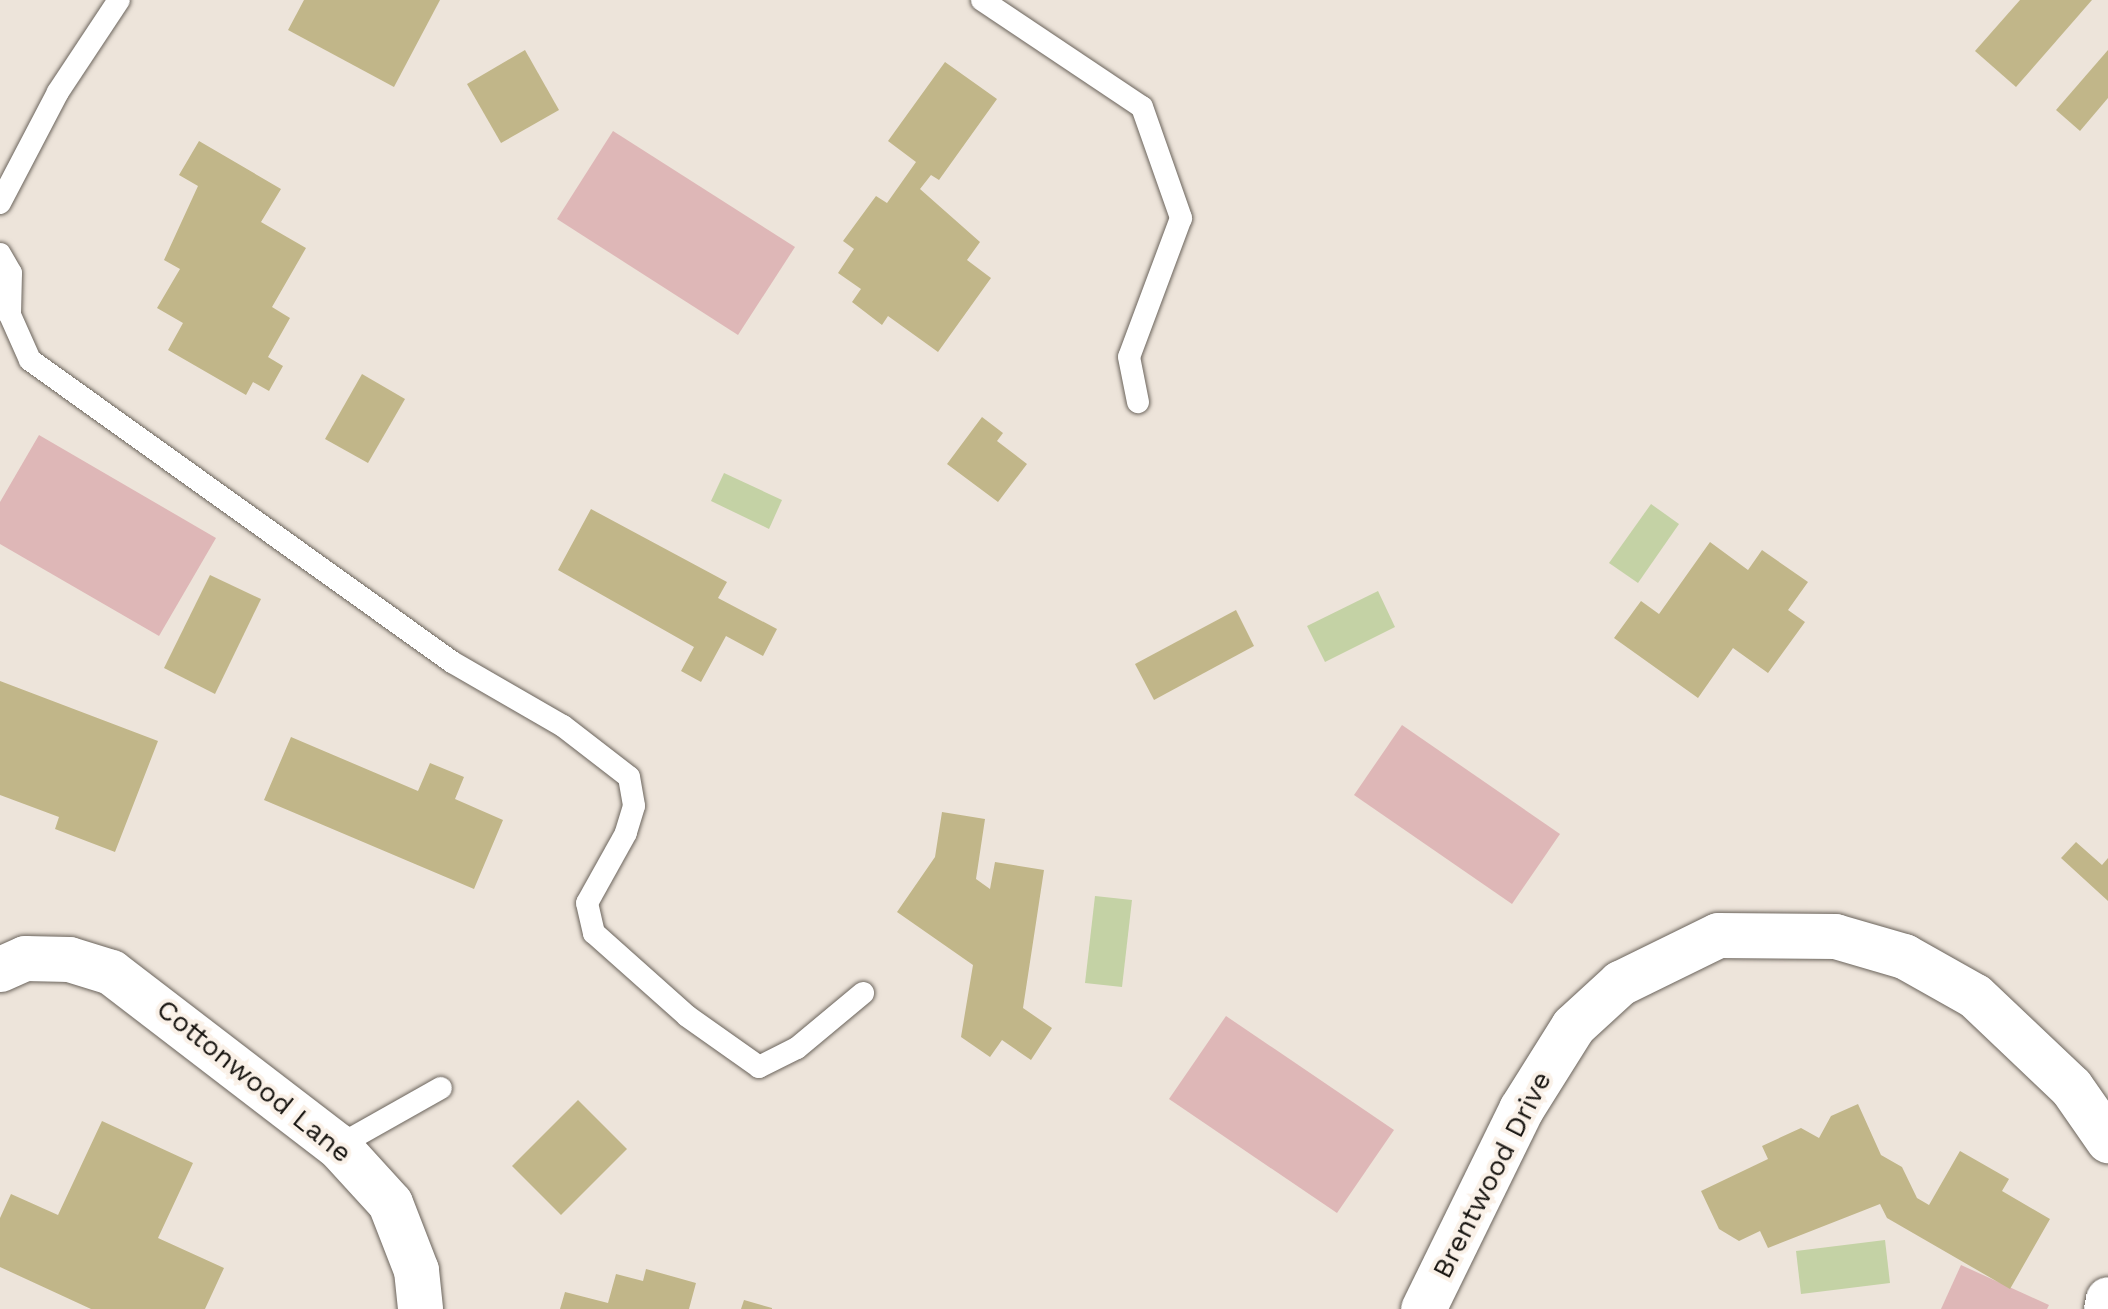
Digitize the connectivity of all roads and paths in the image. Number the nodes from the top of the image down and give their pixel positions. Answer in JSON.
{"nodes":[{"id":1,"x":119,"y":0,"type":"edge"},
{"id":2,"x":982,"y":0,"type":"edge"},
{"id":3,"x":0,"y":203,"type":"edge"},
{"id":4,"x":0,"y":254,"type":"edge"},
{"id":5,"x":1138,"y":402,"type":"dead end"},
{"id":6,"x":0,"y":969,"type":"edge"},
{"id":7,"x":864,"y":992,"type":"dead end"},
{"id":8,"x":440,"y":1088,"type":"dead end"},
{"id":9,"x":2108,"y":1140,"type":"edge"},
{"id":10,"x":338,"y":1146,"type":"junction"},
{"id":11,"x":2108,"y":1299,"type":"edge"},
{"id":12,"x":420,"y":1309,"type":"edge"},
{"id":13,"x":1424,"y":1309,"type":"edge"},
{"id":14,"x":2106,"y":1309,"type":"edge"}],
"edges":[{"from":1,"to":3,"type":"lane"},
{"from":2,"to":5,"type":"lane"},
{"from":4,"to":7,"type":"lane"},
{"from":6,"to":10,"type":"street","name":"Cottonwood Lane"},
{"from":8,"to":10,"type":"lane"},
{"from":9,"to":13,"type":"street","name":"Brentwood Drive"},
{"from":10,"to":12,"type":"street","name":"Cottonwood Lane"},
{"from":11,"to":14,"type":"street"}]}
